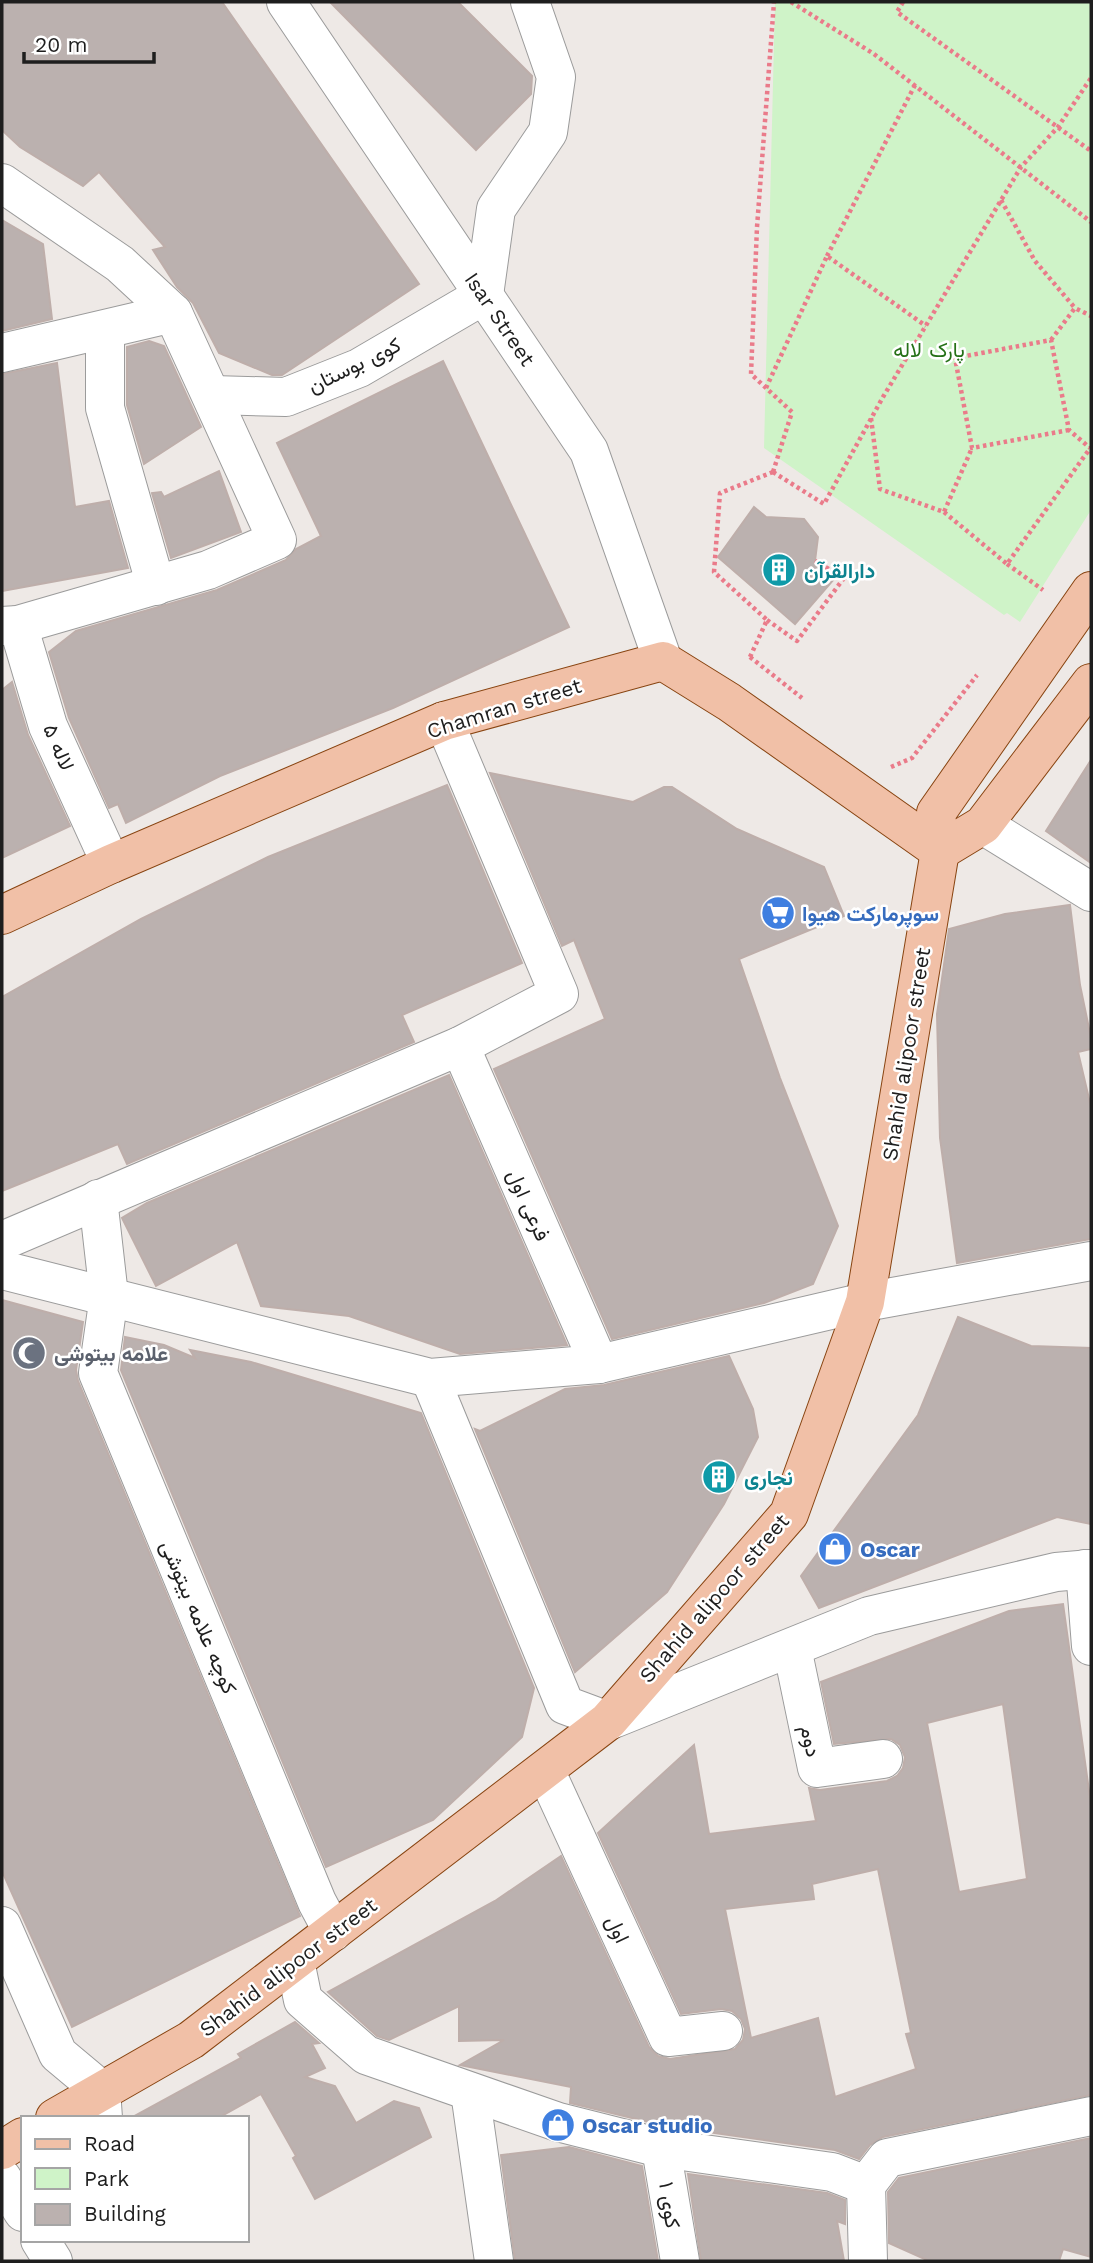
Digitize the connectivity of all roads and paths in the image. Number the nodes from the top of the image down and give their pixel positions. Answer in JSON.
{"nodes":[{"id":1,"x":286,"y":2,"type":"edge"},
{"id":2,"x":530,"y":2,"type":"edge"},
{"id":3,"x":774,"y":2,"type":"edge"},
{"id":4,"x":791,"y":2,"type":"edge"},
{"id":5,"x":903,"y":2,"type":"edge"},
{"id":6,"x":1091,"y":78,"type":"edge"},
{"id":7,"x":915,"y":85,"type":"junction"},
{"id":8,"x":1058,"y":127,"type":"junction"},
{"id":9,"x":1091,"y":150,"type":"edge"},
{"id":10,"x":1021,"y":167,"type":"junction"},
{"id":11,"x":2,"y":183,"type":"edge"},
{"id":12,"x":1001,"y":200,"type":"junction"},
{"id":13,"x":1091,"y":222,"type":"edge"},
{"id":14,"x":827,"y":256,"type":"junction"},
{"id":15,"x":484,"y":295,"type":"junction"},
{"id":16,"x":1076,"y":308,"type":"junction"},
{"id":17,"x":173,"y":313,"type":"junction"},
{"id":18,"x":1091,"y":316,"type":"edge"},
{"id":19,"x":926,"y":326,"type":"junction"},
{"id":20,"x":105,"y":332,"type":"junction"},
{"id":21,"x":1051,"y":340,"type":"junction"},
{"id":22,"x":2,"y":354,"type":"edge"},
{"id":23,"x":766,"y":388,"type":"junction"},
{"id":24,"x":213,"y":395,"type":"junction"},
{"id":25,"x":871,"y":418,"type":"junction"},
{"id":26,"x":1069,"y":430,"type":"junction"},
{"id":27,"x":1091,"y":447,"type":"edge"},
{"id":28,"x":972,"y":448,"type":"junction"},
{"id":29,"x":773,"y":472,"type":"junction"},
{"id":30,"x":944,"y":512,"type":"junction"},
{"id":31,"x":815,"y":561,"type":"dead end"},
{"id":32,"x":1007,"y":564,"type":"junction"},
{"id":33,"x":156,"y":586,"type":"junction"},
{"id":34,"x":1091,"y":591,"type":"edge"},
{"id":35,"x":1037,"y":601,"type":"dead end"},
{"id":36,"x":767,"y":620,"type":"junction"},
{"id":37,"x":10,"y":626,"type":"edge"},
{"id":38,"x":663,"y":661,"type":"junction"},
{"id":39,"x":986,"y":664,"type":"dead end"},
{"id":40,"x":1091,"y":683,"type":"edge"},
{"id":41,"x":729,"y":702,"type":"junction"},
{"id":42,"x":444,"y":721,"type":"junction"},
{"id":43,"x":912,"y":758,"type":"dead end"},
{"id":44,"x":983,"y":825,"type":"junction"},
{"id":45,"x":940,"y":851,"type":"junction"},
{"id":46,"x":111,"y":864,"type":"junction"},
{"id":47,"x":1091,"y":892,"type":"edge"},
{"id":48,"x":2,"y":915,"type":"edge"},
{"id":49,"x":460,"y":1046,"type":"junction"},
{"id":50,"x":98,"y":1199,"type":"junction"},
{"id":51,"x":2,"y":1241,"type":"edge"},
{"id":52,"x":1091,"y":1261,"type":"edge"},
{"id":53,"x":2,"y":1270,"type":"edge"},
{"id":54,"x":109,"y":1296,"type":"junction"},
{"id":55,"x":865,"y":1301,"type":"junction"},
{"id":56,"x":599,"y":1364,"type":"junction"},
{"id":57,"x":430,"y":1378,"type":"junction"},
{"id":58,"x":1088,"y":1569,"type":"edge"},
{"id":59,"x":1091,"y":1646,"type":"edge"},
{"id":60,"x":792,"y":1648,"type":"junction"},
{"id":61,"x":608,"y":1721,"type":"junction"},
{"id":62,"x":883,"y":1759,"type":"dead end"},
{"id":63,"x":545,"y":1770,"type":"junction"},
{"id":64,"x":2,"y":1926,"type":"edge"},
{"id":65,"x":333,"y":1932,"type":"junction"},
{"id":66,"x":295,"y":1961,"type":"junction"},
{"id":67,"x":723,"y":2031,"type":"dead end"},
{"id":68,"x":470,"y":2092,"type":"junction"},
{"id":69,"x":102,"y":2104,"type":"edge"},
{"id":70,"x":62,"y":2116,"type":"edge"},
{"id":71,"x":1091,"y":2116,"type":"edge"},
{"id":72,"x":21,"y":2138,"type":"edge"},
{"id":73,"x":661,"y":2148,"type":"junction"},
{"id":74,"x":2,"y":2150,"type":"edge"},
{"id":75,"x":2,"y":2178,"type":"edge"},
{"id":76,"x":866,"y":2185,"type":"junction"},
{"id":77,"x":21,"y":2209,"type":"edge"},
{"id":78,"x":41,"y":2242,"type":"edge"},
{"id":79,"x":70,"y":2242,"type":"edge"},
{"id":80,"x":53,"y":2261,"type":"edge"},
{"id":81,"x":61,"y":2261,"type":"edge"},
{"id":82,"x":494,"y":2261,"type":"edge"},
{"id":83,"x":680,"y":2261,"type":"edge"},
{"id":84,"x":868,"y":2261,"type":"edge"}],
"edges":[{"from":1,"to":15,"type":"street","name":"Isar Street"},
{"from":2,"to":15,"type":"street"},
{"from":3,"to":23,"type":"path"},
{"from":4,"to":7,"type":"path"},
{"from":5,"to":8,"type":"path"},
{"from":6,"to":8,"type":"path"},
{"from":7,"to":10,"type":"path"},
{"from":7,"to":14,"type":"path"},
{"from":8,"to":9,"type":"path"},
{"from":8,"to":10,"type":"path"},
{"from":10,"to":12,"type":"path"},
{"from":10,"to":13,"type":"path"},
{"from":11,"to":17,"type":"street"},
{"from":12,"to":16,"type":"path"},
{"from":12,"to":19,"type":"path"},
{"from":14,"to":19,"type":"path"},
{"from":14,"to":23,"type":"path"},
{"from":15,"to":24,"type":"street","name":"کوی بوستان"},
{"from":15,"to":38,"type":"street","name":"Isar Street"},
{"from":16,"to":18,"type":"path"},
{"from":16,"to":21,"type":"path"},
{"from":17,"to":20,"type":"street"},
{"from":17,"to":24,"type":"street"},
{"from":19,"to":25,"type":"path"},
{"from":20,"to":22,"type":"street"},
{"from":20,"to":33,"type":"street"},
{"from":21,"to":26,"type":"path"},
{"from":21,"to":28,"type":"path"},
{"from":23,"to":29,"type":"path"},
{"from":24,"to":33,"type":"street"},
{"from":25,"to":29,"type":"path"},
{"from":25,"to":30,"type":"path"},
{"from":26,"to":27,"type":"path"},
{"from":26,"to":28,"type":"path"},
{"from":27,"to":32,"type":"path"},
{"from":28,"to":30,"type":"path"},
{"from":29,"to":36,"type":"path"},
{"from":30,"to":32,"type":"path"},
{"from":31,"to":36,"type":"path"},
{"from":32,"to":35,"type":"path"},
{"from":33,"to":37,"type":"street"},
{"from":34,"to":45,"type":"main road","name":"Shahid alipoor street"},
{"from":36,"to":41,"type":"path"},
{"from":37,"to":46,"type":"street","name":"لاله ۵"},
{"from":38,"to":41,"type":"main road"},
{"from":38,"to":42,"type":"main road","name":"Chamran street"},
{"from":39,"to":43,"type":"path"},
{"from":40,"to":44,"type":"main road"},
{"from":41,"to":45,"type":"main road"},
{"from":42,"to":46,"type":"main road","name":"Chamran street"},
{"from":42,"to":49,"type":"street"},
{"from":44,"to":45,"type":"main road"},
{"from":44,"to":47,"type":"street"},
{"from":45,"to":55,"type":"main road","name":"Shahid alipoor street"},
{"from":46,"to":48,"type":"main road","name":"Chamran street"},
{"from":49,"to":50,"type":"street"},
{"from":49,"to":56,"type":"street","name":"فرعی اول"},
{"from":50,"to":51,"type":"street"},
{"from":50,"to":54,"type":"street","name":"کوچه علامه بیتوشی"},
{"from":52,"to":55,"type":"street"},
{"from":53,"to":54,"type":"street"},
{"from":54,"to":57,"type":"street"},
{"from":54,"to":65,"type":"street","name":"کوچه علامه بیتوشی"},
{"from":55,"to":56,"type":"street"},
{"from":55,"to":61,"type":"main road","name":"Shahid alipoor street"},
{"from":56,"to":57,"type":"street"},
{"from":57,"to":61,"type":"street"},
{"from":58,"to":59,"type":"street"},
{"from":58,"to":60,"type":"street"},
{"from":60,"to":61,"type":"street"},
{"from":60,"to":62,"type":"street","name":"دوم"},
{"from":61,"to":63,"type":"main road","name":"Shahid alipoor street"},
{"from":63,"to":65,"type":"main road","name":"Shahid alipoor street"},
{"from":63,"to":67,"type":"street","name":"اول"},
{"from":64,"to":69,"type":"street"},
{"from":65,"to":66,"type":"main road","name":"Shahid alipoor street"},
{"from":66,"to":68,"type":"street"},
{"from":66,"to":69,"type":"main road","name":"Shahid alipoor street"},
{"from":68,"to":73,"type":"street"},
{"from":68,"to":82,"type":"street"},
{"from":69,"to":70,"type":"main road","name":"Shahid alipoor street"},
{"from":71,"to":76,"type":"street"},
{"from":72,"to":74,"type":"main road"},
{"from":73,"to":76,"type":"street"},
{"from":73,"to":83,"type":"street","name":"کوی ۱"},
{"from":75,"to":77,"type":"street"},
{"from":76,"to":84,"type":"street"},
{"from":78,"to":80,"type":"street"},
{"from":79,"to":81,"type":"street"}]}
